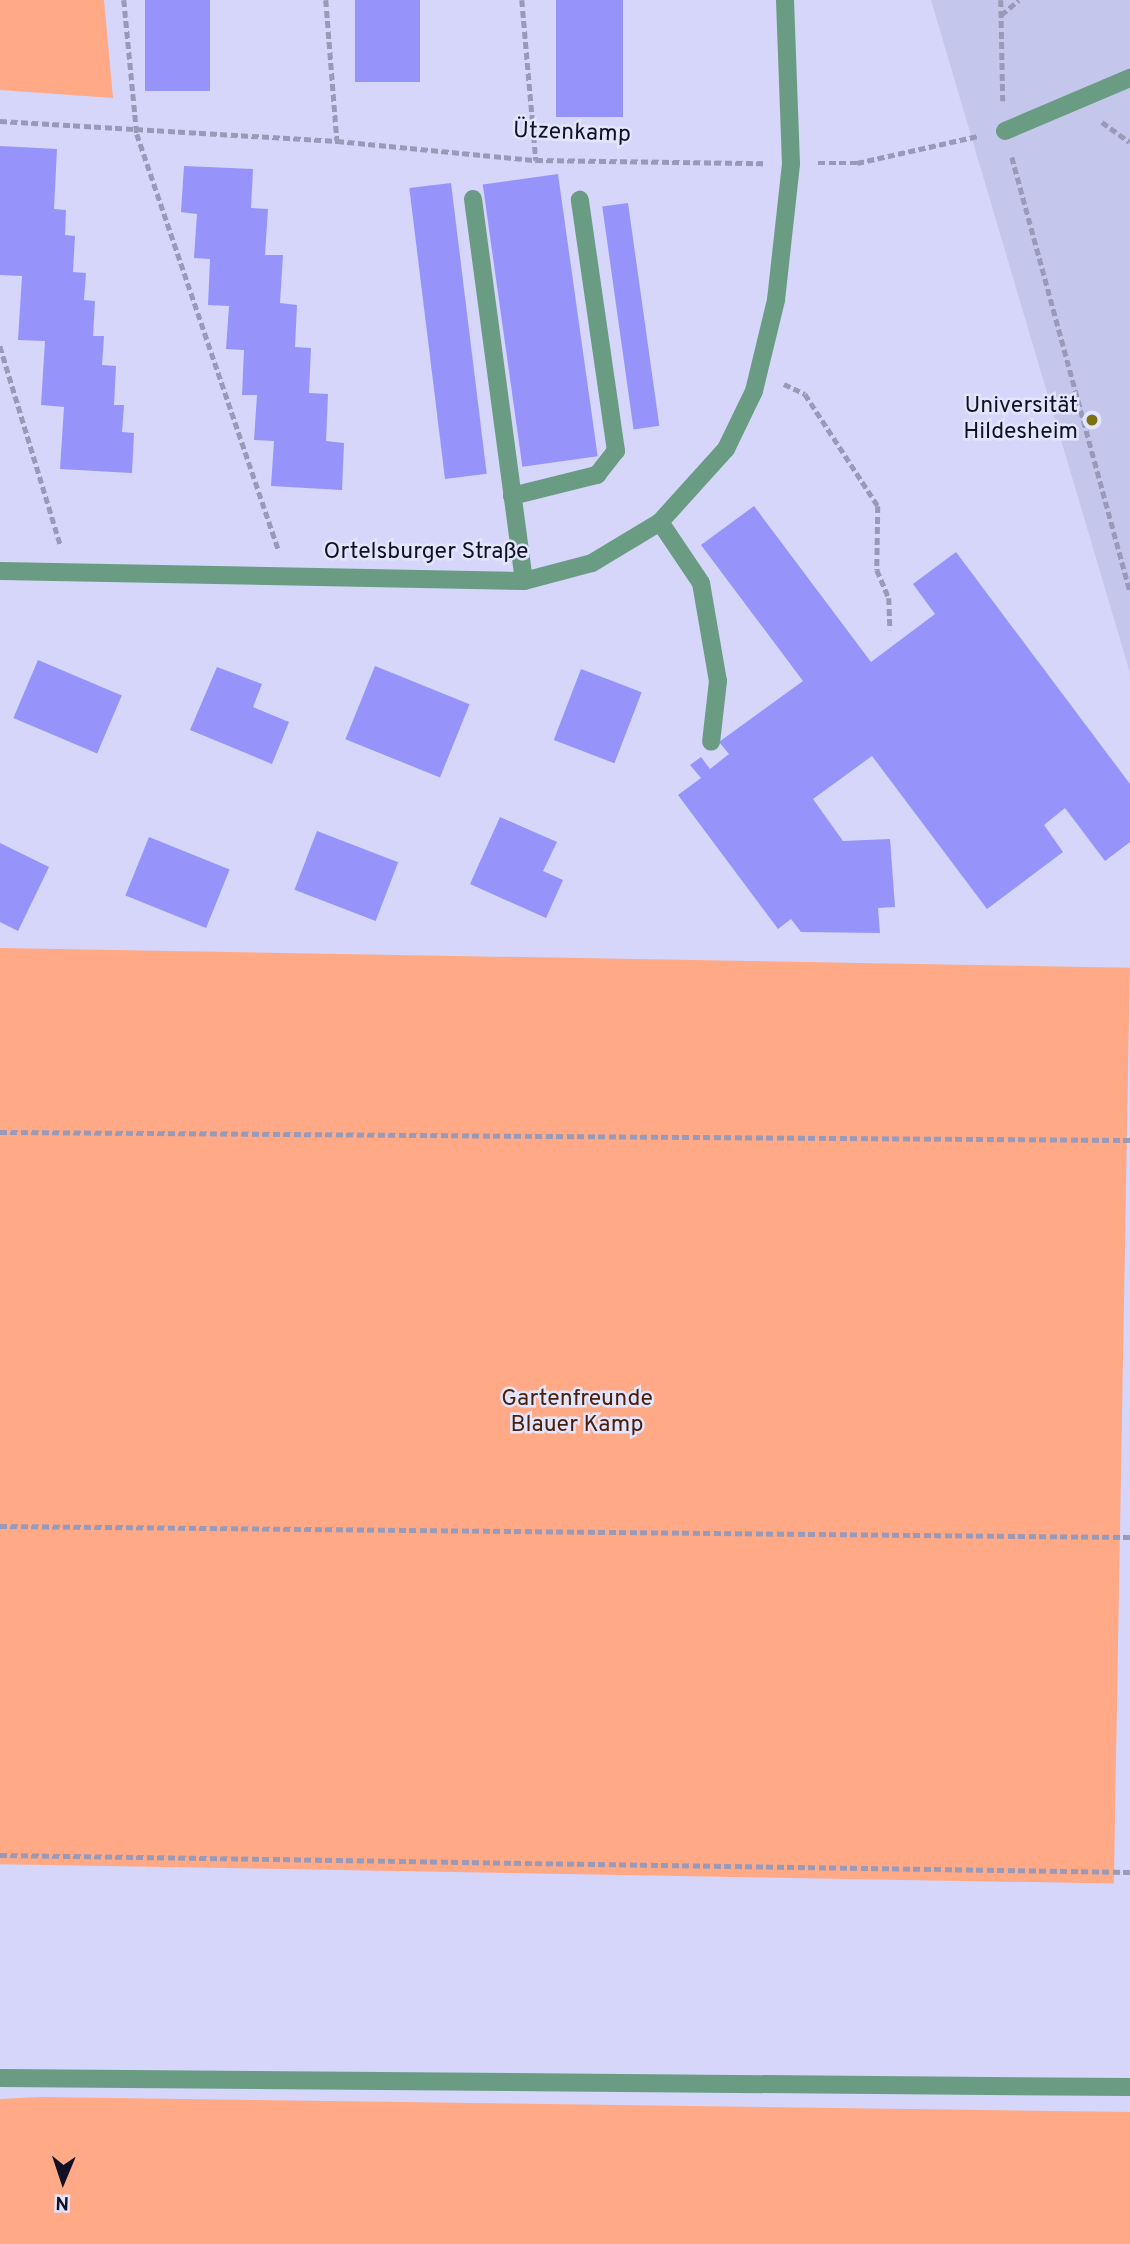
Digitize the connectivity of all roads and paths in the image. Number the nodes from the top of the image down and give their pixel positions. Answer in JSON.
{"nodes":[{"id":1,"x":124,"y":0,"type":"edge"},
{"id":2,"x":326,"y":0,"type":"edge"},
{"id":3,"x":522,"y":0,"type":"edge"},
{"id":4,"x":785,"y":0,"type":"edge"},
{"id":5,"x":1001,"y":0,"type":"edge"},
{"id":6,"x":1019,"y":0,"type":"edge"},
{"id":7,"x":1000,"y":15,"type":"junction"},
{"id":8,"x":1130,"y":78,"type":"edge"},
{"id":9,"x":0,"y":121,"type":"edge"},
{"id":10,"x":1005,"y":131,"type":"junction"},
{"id":11,"x":137,"y":134,"type":"junction"},
{"id":12,"x":337,"y":141,"type":"junction"},
{"id":13,"x":536,"y":160,"type":"junction"},
{"id":14,"x":792,"y":164,"type":"junction"},
{"id":15,"x":473,"y":199,"type":"dead end"},
{"id":16,"x":580,"y":200,"type":"dead end"},
{"id":17,"x":0,"y":346,"type":"edge"},
{"id":18,"x":758,"y":372,"type":"junction"},
{"id":19,"x":512,"y":496,"type":"junction"},
{"id":20,"x":660,"y":522,"type":"junction"},
{"id":21,"x":0,"y":571,"type":"edge"},
{"id":22,"x":69,"y":571,"type":"junction"},
{"id":23,"x":288,"y":578,"type":"junction"},
{"id":24,"x":524,"y":581,"type":"junction"},
{"id":25,"x":1130,"y":591,"type":"edge"},
{"id":26,"x":890,"y":630,"type":"dead end"},
{"id":27,"x":711,"y":741,"type":"dead end"},
{"id":28,"x":0,"y":1132,"type":"edge"},
{"id":29,"x":1130,"y":1140,"type":"edge"},
{"id":30,"x":0,"y":1527,"type":"edge"},
{"id":31,"x":1130,"y":1538,"type":"edge"},
{"id":32,"x":0,"y":1855,"type":"edge"},
{"id":33,"x":1130,"y":1872,"type":"edge"},
{"id":34,"x":0,"y":2078,"type":"edge"},
{"id":35,"x":1130,"y":2087,"type":"edge"}],
"edges":[{"from":1,"to":11,"type":"path"},
{"from":2,"to":12,"type":"path"},
{"from":3,"to":13,"type":"path"},
{"from":4,"to":14,"type":"street","name":"Ortelsburger Straße"},
{"from":5,"to":7,"type":"path"},
{"from":6,"to":7,"type":"path"},
{"from":7,"to":10,"type":"path"},
{"from":8,"to":10,"type":"street"},
{"from":9,"to":11,"type":"path","name":"Ützenkamp"},
{"from":10,"to":14,"type":"path","name":"Ützenkamp"},
{"from":10,"to":25,"type":"path"},
{"from":11,"to":12,"type":"path","name":"Ützenkamp"},
{"from":11,"to":23,"type":"path"},
{"from":12,"to":13,"type":"path","name":"Ützenkamp"},
{"from":13,"to":14,"type":"path","name":"Ützenkamp"},
{"from":14,"to":18,"type":"street","name":"Ortelsburger Straße"},
{"from":15,"to":19,"type":"street"},
{"from":16,"to":19,"type":"street"},
{"from":17,"to":22,"type":"path"},
{"from":18,"to":20,"type":"street","name":"Ortelsburger Straße"},
{"from":18,"to":26,"type":"path"},
{"from":19,"to":24,"type":"street"},
{"from":20,"to":24,"type":"street","name":"Ortelsburger Straße"},
{"from":20,"to":27,"type":"street"},
{"from":21,"to":22,"type":"street","name":"Ortelsburger Straße"},
{"from":22,"to":23,"type":"street","name":"Ortelsburger Straße"},
{"from":23,"to":24,"type":"street","name":"Ortelsburger Straße"},
{"from":28,"to":29,"type":"path"},
{"from":30,"to":31,"type":"path"},
{"from":32,"to":33,"type":"path"},
{"from":34,"to":35,"type":"street"}]}
